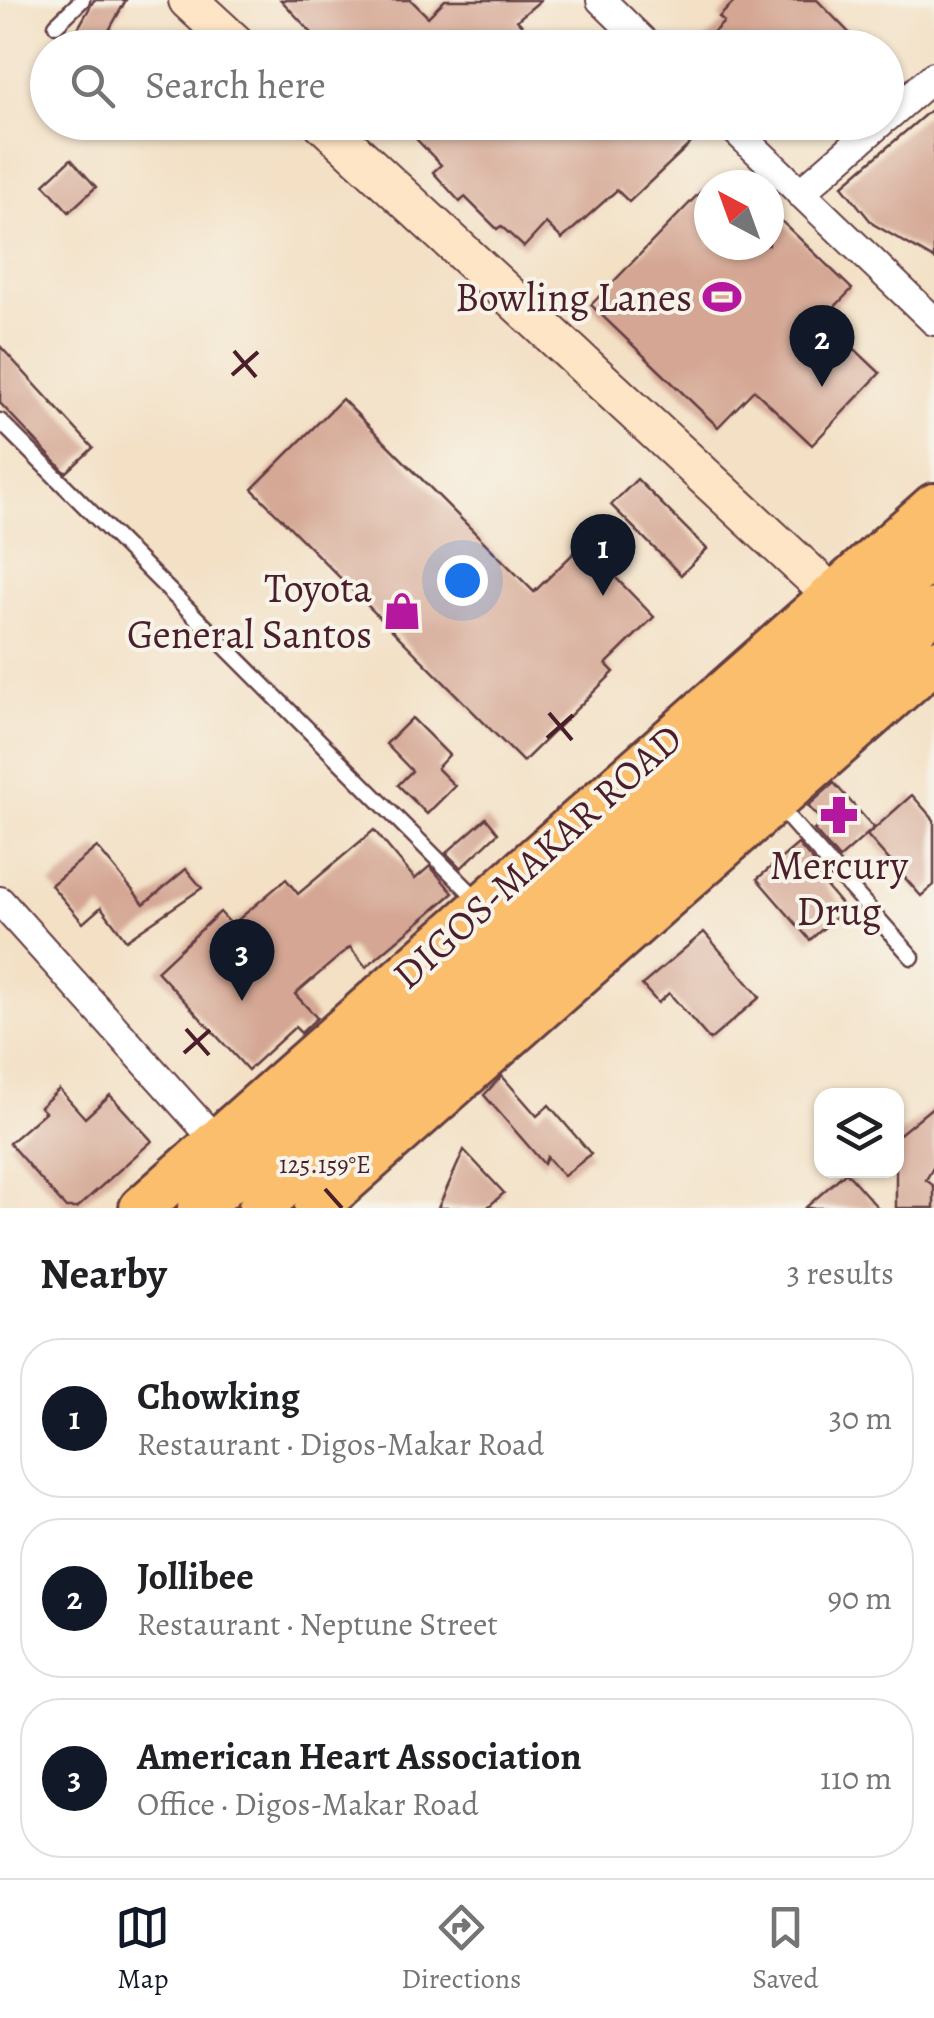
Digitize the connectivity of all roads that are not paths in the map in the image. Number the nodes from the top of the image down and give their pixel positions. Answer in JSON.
{"nodes":[{"id":1,"x":82,"y":0,"type":"edge"},
{"id":2,"x":188,"y":0,"type":"edge"},
{"id":3,"x":601,"y":0,"type":"edge"},
{"id":4,"x":56,"y":24,"type":"dead end"},
{"id":5,"x":220,"y":30,"type":"edge"},
{"id":6,"x":632,"y":30,"type":"edge"},
{"id":7,"x":934,"y":76,"type":"edge"},
{"id":8,"x":904,"y":102,"type":"edge"},
{"id":9,"x":341,"y":140,"type":"edge"},
{"id":10,"x":746,"y":140,"type":"edge"},
{"id":11,"x":860,"y":140,"type":"edge"},
{"id":12,"x":800,"y":193,"type":"junction"},
{"id":13,"x":934,"y":321,"type":"edge"},
{"id":14,"x":0,"y":421,"type":"edge"},
{"id":15,"x":934,"y":505,"type":"edge"},
{"id":16,"x":934,"y":556,"type":"edge"},
{"id":17,"x":832,"y":594,"type":"junction"},
{"id":18,"x":934,"y":610,"type":"edge"},
{"id":19,"x":926,"y":668,"type":"edge"},
{"id":20,"x":774,"y":802,"type":"junction"},
{"id":21,"x":0,"y":901,"type":"edge"},
{"id":22,"x":483,"y":904,"type":"junction"},
{"id":23,"x":912,"y":956,"type":"dead end"},
{"id":24,"x":216,"y":1141,"type":"junction"},
{"id":25,"x":141,"y":1208,"type":"edge"},
{"id":26,"x":199,"y":1208,"type":"edge"},
{"id":27,"x":260,"y":1208,"type":"edge"},
{"id":28,"x":316,"y":1208,"type":"edge"}],
"edges":[{"from":1,"to":4,"type":"lane"},
{"from":2,"to":5,"type":"main road"},
{"from":3,"to":6,"type":"street"},
{"from":7,"to":8,"type":"street"},
{"from":9,"to":17,"type":"main road"},
{"from":10,"to":12,"type":"street"},
{"from":11,"to":12,"type":"street"},
{"from":12,"to":13,"type":"street"},
{"from":14,"to":22,"type":"lane"},
{"from":15,"to":17,"type":"main road","name":"DIGOS-MAKAR ROAD"},
{"from":16,"to":26,"type":"main road","name":"DIGOS-MAKAR ROAD"},
{"from":17,"to":19,"type":"main road"},
{"from":17,"to":22,"type":"main road","name":"DIGOS-MAKAR ROAD"},
{"from":18,"to":27,"type":"main road","name":"DIGOS-MAKAR ROAD"},
{"from":19,"to":20,"type":"main road"},
{"from":20,"to":23,"type":"lane"},
{"from":20,"to":28,"type":"main road"},
{"from":21,"to":24,"type":"street"},
{"from":22,"to":24,"type":"main road","name":"DIGOS-MAKAR ROAD"},
{"from":24,"to":25,"type":"main road","name":"DIGOS-MAKAR ROAD"}]}
